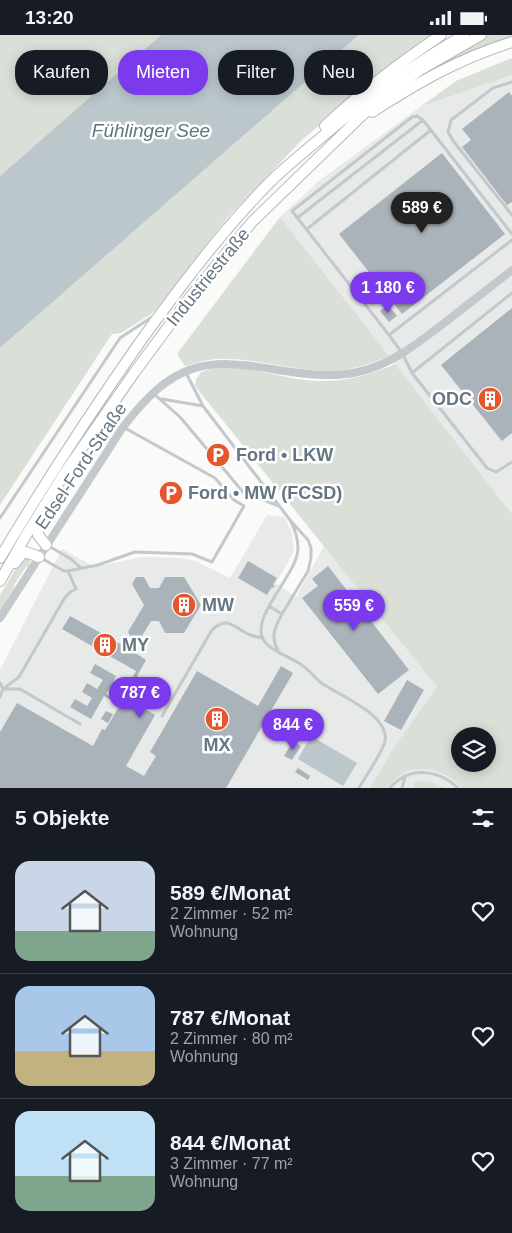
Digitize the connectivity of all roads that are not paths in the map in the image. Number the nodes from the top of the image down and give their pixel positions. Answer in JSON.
{"nodes":[{"id":1,"x":441,"y":35,"type":"edge"},
{"id":2,"x":464,"y":35,"type":"edge"},
{"id":3,"x":481,"y":35,"type":"edge"},
{"id":4,"x":512,"y":42,"type":"edge"},
{"id":5,"x":512,"y":82,"type":"edge"},
{"id":6,"x":423,"y":120,"type":"junction"},
{"id":7,"x":348,"y":127,"type":"junction"},
{"id":8,"x":431,"y":130,"type":"junction"},
{"id":9,"x":293,"y":161,"type":"junction"},
{"id":10,"x":512,"y":215,"type":"edge"},
{"id":11,"x":297,"y":218,"type":"junction"},
{"id":12,"x":306,"y":229,"type":"junction"},
{"id":13,"x":512,"y":234,"type":"edge"},
{"id":14,"x":512,"y":240,"type":"edge"},
{"id":15,"x":512,"y":270,"type":"edge"},
{"id":16,"x":512,"y":293,"type":"edge"},
{"id":17,"x":164,"y":309,"type":"junction"},
{"id":18,"x":389,"y":335,"type":"junction"},
{"id":19,"x":402,"y":353,"type":"junction"},
{"id":20,"x":185,"y":371,"type":"junction"},
{"id":21,"x":412,"y":373,"type":"junction"},
{"id":22,"x":153,"y":393,"type":"junction"},
{"id":23,"x":161,"y":399,"type":"junction"},
{"id":24,"x":203,"y":406,"type":"junction"},
{"id":25,"x":123,"y":427,"type":"junction"},
{"id":26,"x":512,"y":462,"type":"edge"},
{"id":27,"x":66,"y":471,"type":"junction"},
{"id":28,"x":279,"y":506,"type":"junction"},
{"id":29,"x":0,"y":519,"type":"edge"},
{"id":30,"x":290,"y":520,"type":"junction"},
{"id":31,"x":46,"y":545,"type":"junction"},
{"id":32,"x":39,"y":557,"type":"junction"},
{"id":33,"x":0,"y":558,"type":"edge"},
{"id":34,"x":81,"y":569,"type":"junction"},
{"id":35,"x":68,"y":571,"type":"junction"},
{"id":36,"x":0,"y":583,"type":"edge"},
{"id":37,"x":269,"y":606,"type":"junction"},
{"id":38,"x":282,"y":614,"type":"junction"},
{"id":39,"x":0,"y":618,"type":"edge"},
{"id":40,"x":262,"y":638,"type":"junction"},
{"id":41,"x":278,"y":651,"type":"junction"},
{"id":42,"x":0,"y":683,"type":"edge"},
{"id":43,"x":3,"y":689,"type":"junction"},
{"id":44,"x":0,"y":697,"type":"edge"},
{"id":45,"x":162,"y":716,"type":"dead end"},
{"id":46,"x":80,"y":724,"type":"dead end"},
{"id":47,"x":405,"y":776,"type":"junction"},
{"id":48,"x":359,"y":788,"type":"edge"},
{"id":49,"x":390,"y":788,"type":"edge"},
{"id":50,"x":402,"y":788,"type":"edge"},
{"id":51,"x":458,"y":788,"type":"edge"}],
"edges":[{"from":1,"to":9,"type":"highway"},
{"from":2,"to":9,"type":"highway","name":"Industriestraße"},
{"from":3,"to":7,"type":"highway","name":"Industriestraße"},
{"from":4,"to":7,"type":"highway"},
{"from":5,"to":10,"type":"lane"},
{"from":6,"to":8,"type":"lane"},
{"from":6,"to":11,"type":"lane"},
{"from":6,"to":11,"type":"lane"},
{"from":7,"to":27,"type":"highway","name":"Industriestraße"},
{"from":8,"to":12,"type":"lane"},
{"from":8,"to":13,"type":"lane"},
{"from":9,"to":17,"type":"highway","name":"Industriestraße"},
{"from":11,"to":12,"type":"lane"},
{"from":12,"to":18,"type":"lane"},
{"from":14,"to":18,"type":"lane"},
{"from":15,"to":19,"type":"street","name":"Edsel-Ford-Straße"},
{"from":16,"to":21,"type":"lane"},
{"from":17,"to":29,"type":"lane"},
{"from":17,"to":33,"type":"highway","name":"Industriestraße"},
{"from":18,"to":19,"type":"lane"},
{"from":19,"to":20,"type":"street","name":"Edsel-Ford-Straße"},
{"from":19,"to":21,"type":"lane"},
{"from":20,"to":22,"type":"street","name":"Edsel-Ford-Straße"},
{"from":20,"to":24,"type":"lane"},
{"from":21,"to":26,"type":"lane"},
{"from":22,"to":23,"type":"lane"},
{"from":22,"to":25,"type":"street","name":"Edsel-Ford-Straße"},
{"from":23,"to":24,"type":"lane"},
{"from":23,"to":28,"type":"lane"},
{"from":24,"to":28,"type":"lane"},
{"from":25,"to":31,"type":"street","name":"Edsel-Ford-Straße"},
{"from":25,"to":34,"type":"lane"},
{"from":27,"to":31,"type":"highway"},
{"from":27,"to":36,"type":"highway","name":"Industriestraße"},
{"from":28,"to":30,"type":"lane"},
{"from":30,"to":37,"type":"lane"},
{"from":30,"to":38,"type":"lane"},
{"from":31,"to":32,"type":"street","name":"Edsel-Ford-Straße"},
{"from":31,"to":34,"type":"lane"},
{"from":32,"to":35,"type":"lane"},
{"from":32,"to":36,"type":"highway"},
{"from":32,"to":39,"type":"street","name":"Edsel-Ford-Straße"},
{"from":34,"to":35,"type":"lane"},
{"from":35,"to":43,"type":"lane"},
{"from":37,"to":38,"type":"lane"},
{"from":37,"to":40,"type":"lane"},
{"from":38,"to":41,"type":"lane"},
{"from":40,"to":41,"type":"lane"},
{"from":40,"to":45,"type":"lane"},
{"from":41,"to":48,"type":"lane"},
{"from":42,"to":43,"type":"lane"},
{"from":43,"to":44,"type":"lane"},
{"from":43,"to":46,"type":"lane"},
{"from":47,"to":49,"type":"lane"},
{"from":47,"to":50,"type":"lane"},
{"from":47,"to":51,"type":"lane"}]}
